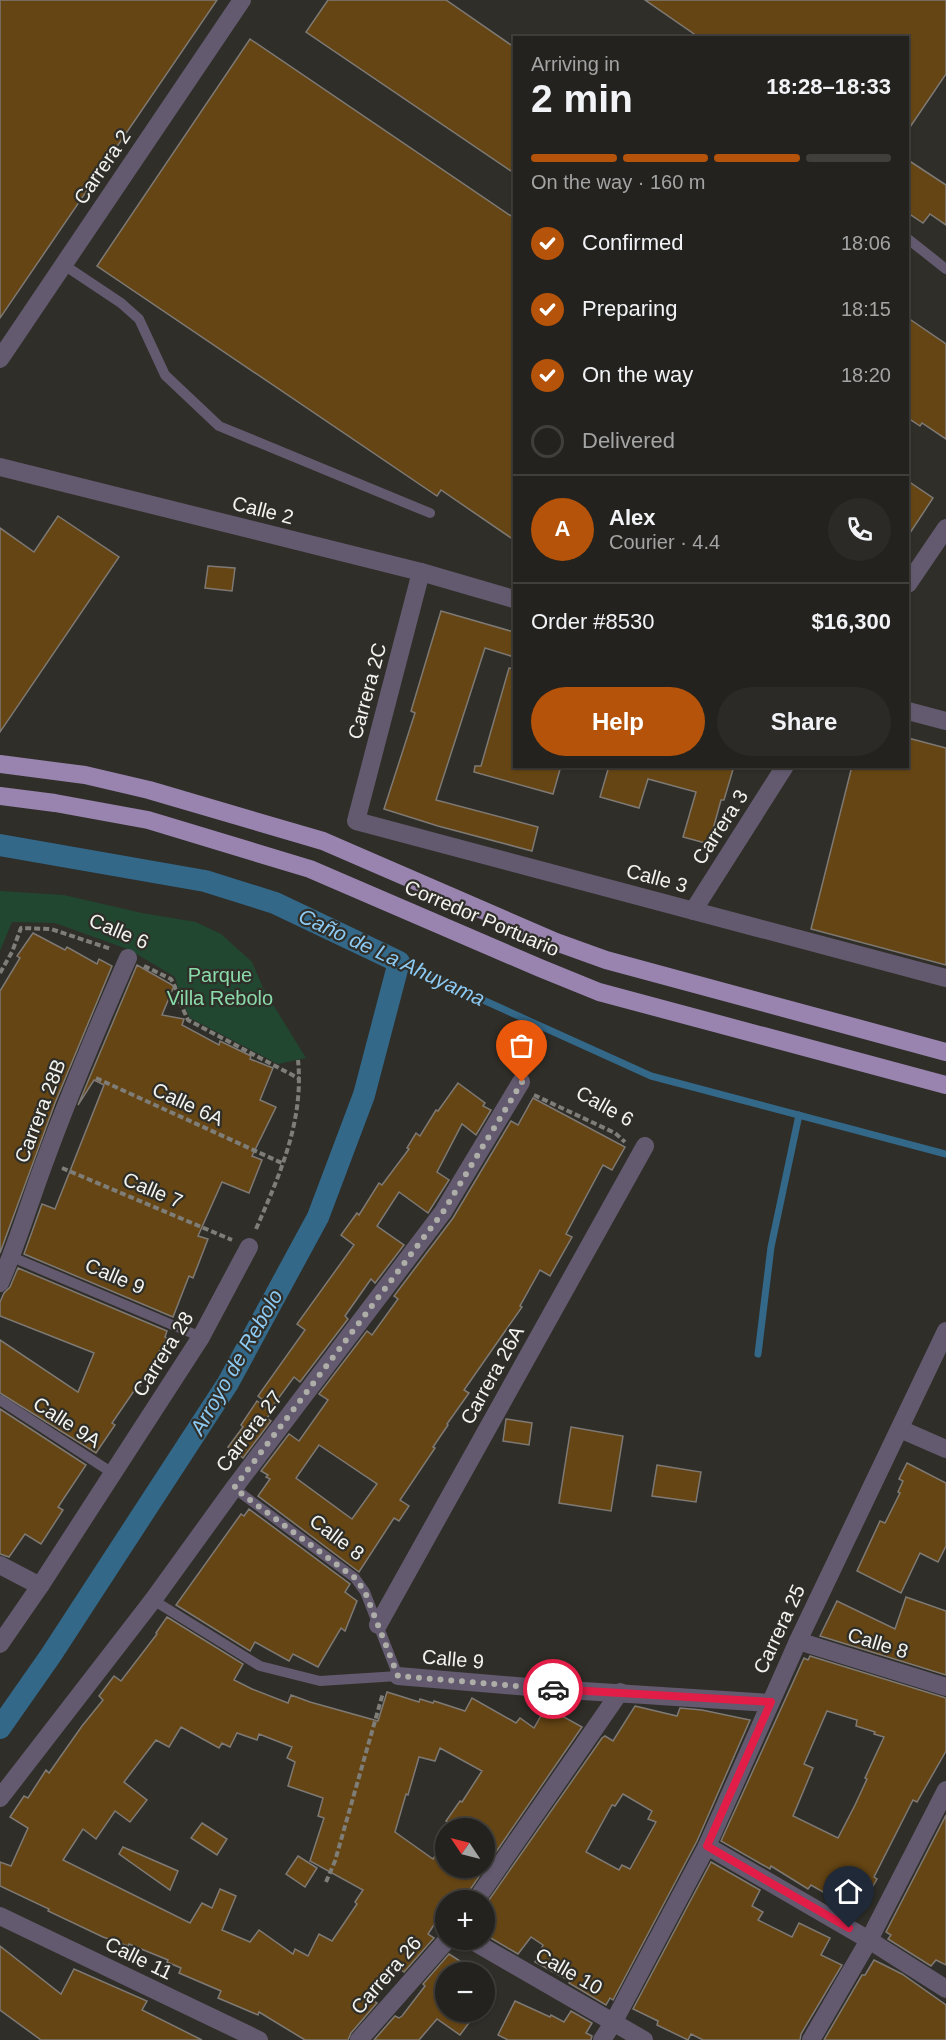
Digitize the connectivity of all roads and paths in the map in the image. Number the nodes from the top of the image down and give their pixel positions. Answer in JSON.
{"nodes":[{"id":1,"x":242,"y":0,"type":"edge"},
{"id":2,"x":909,"y":240,"type":"edge"},
{"id":3,"x":64,"y":264,"type":"junction"},
{"id":4,"x":946,"y":269,"type":"edge"},
{"id":5,"x":0,"y":359,"type":"edge"},
{"id":6,"x":0,"y":467,"type":"edge"},
{"id":7,"x":430,"y":513,"type":"dead end"},
{"id":8,"x":946,"y":528,"type":"edge"},
{"id":9,"x":421,"y":572,"type":"junction"},
{"id":10,"x":909,"y":583,"type":"edge"},
{"id":11,"x":513,"y":599,"type":"edge"},
{"id":12,"x":909,"y":711,"type":"edge"},
{"id":13,"x":946,"y":721,"type":"edge"},
{"id":14,"x":0,"y":764,"type":"edge"},
{"id":15,"x":784,"y":768,"type":"edge"},
{"id":16,"x":0,"y":796,"type":"edge"},
{"id":17,"x":356,"y":822,"type":"joint"},
{"id":18,"x":336,"y":847,"type":"junction"},
{"id":19,"x":323,"y":874,"type":"junction"},
{"id":20,"x":693,"y":911,"type":"junction"},
{"id":21,"x":128,"y":958,"type":"junction"},
{"id":22,"x":0,"y":973,"type":"edge"},
{"id":23,"x":946,"y":978,"type":"edge"},
{"id":24,"x":946,"y":1052,"type":"edge"},
{"id":25,"x":298,"y":1060,"type":"dead end"},
{"id":26,"x":79,"y":1070,"type":"junction"},
{"id":27,"x":300,"y":1079,"type":"junction"},
{"id":28,"x":946,"y":1085,"type":"edge"},
{"id":29,"x":517,"y":1089,"type":"joint"},
{"id":30,"x":643,"y":1150,"type":"joint"},
{"id":31,"x":45,"y":1160,"type":"junction"},
{"id":32,"x":284,"y":1164,"type":"junction"},
{"id":33,"x":249,"y":1247,"type":"junction"},
{"id":34,"x":12,"y":1257,"type":"junction"},
{"id":35,"x":0,"y":1283,"type":"edge"},
{"id":36,"x":946,"y":1331,"type":"edge"},
{"id":37,"x":201,"y":1337,"type":"junction"},
{"id":38,"x":0,"y":1400,"type":"edge"},
{"id":39,"x":900,"y":1429,"type":"junction"},
{"id":40,"x":946,"y":1449,"type":"edge"},
{"id":41,"x":114,"y":1474,"type":"junction"},
{"id":42,"x":234,"y":1488,"type":"junction"},
{"id":43,"x":0,"y":1565,"type":"edge"},
{"id":44,"x":40,"y":1586,"type":"junction"},
{"id":45,"x":153,"y":1600,"type":"junction"},
{"id":46,"x":378,"y":1625,"type":"junction"},
{"id":47,"x":798,"y":1641,"type":"junction"},
{"id":48,"x":0,"y":1644,"type":"edge"},
{"id":49,"x":393,"y":1677,"type":"junction"},
{"id":50,"x":946,"y":1687,"type":"edge"},
{"id":51,"x":620,"y":1692,"type":"junction"},
{"id":52,"x":771,"y":1702,"type":"junction"},
{"id":53,"x":946,"y":1790,"type":"edge"},
{"id":54,"x":0,"y":1798,"type":"edge"},
{"id":55,"x":707,"y":1846,"type":"junction"},
{"id":56,"x":326,"y":1882,"type":"dead end"},
{"id":57,"x":483,"y":1890,"type":"edge"},
{"id":58,"x":0,"y":1916,"type":"edge"},
{"id":59,"x":869,"y":1940,"type":"junction"},
{"id":60,"x":438,"y":1950,"type":"edge"},
{"id":61,"x":488,"y":1950,"type":"edge"},
{"id":62,"x":946,"y":1989,"type":"edge"},
{"id":63,"x":613,"y":2023,"type":"junction"},
{"id":64,"x":259,"y":2040,"type":"edge"},
{"id":65,"x":358,"y":2040,"type":"edge"},
{"id":66,"x":602,"y":2040,"type":"edge"},
{"id":67,"x":644,"y":2040,"type":"edge"},
{"id":68,"x":811,"y":2040,"type":"edge"}],
"edges":[{"from":1,"to":3,"type":"street","name":"Carrera 2"},
{"from":2,"to":4,"type":"lane"},
{"from":3,"to":5,"type":"street","name":"Carrera 2"},
{"from":3,"to":7,"type":"lane"},
{"from":6,"to":9,"type":"street","name":"Calle 2"},
{"from":8,"to":10,"type":"street"},
{"from":9,"to":11,"type":"street","name":"Calle 2"},
{"from":9,"to":17,"type":"street","name":"Carrera 2C"},
{"from":12,"to":13,"type":"street"},
{"from":14,"to":18,"type":"main road","name":"Corredor Portuario"},
{"from":15,"to":20,"type":"street","name":"Carrera 3"},
{"from":16,"to":19,"type":"main road","name":"Corredor Portuario"},
{"from":17,"to":20,"type":"street","name":"Calle 3"},
{"from":18,"to":19,"type":"main road"},
{"from":18,"to":24,"type":"main road","name":"Corredor Portuario"},
{"from":19,"to":28,"type":"main road","name":"Corredor Portuario"},
{"from":20,"to":23,"type":"street","name":"Calle 3"},
{"from":21,"to":22,"type":"path","name":"Calle 6"},
{"from":21,"to":26,"type":"street","name":"Carrera 28B"},
{"from":21,"to":27,"type":"path","name":"Calle 6"},
{"from":25,"to":27,"type":"path"},
{"from":26,"to":31,"type":"street","name":"Carrera 28B"},
{"from":26,"to":32,"type":"path","name":"Calle 6A"},
{"from":27,"to":32,"type":"path"},
{"from":29,"to":30,"type":"path","name":"Calle 6"},
{"from":29,"to":42,"type":"street","name":"Carrera 27"},
{"from":30,"to":46,"type":"street","name":"Carrera 26A"},
{"from":31,"to":33,"type":"path","name":"Calle 7"},
{"from":31,"to":34,"type":"street","name":"Carrera 28B"},
{"from":32,"to":33,"type":"path"},
{"from":33,"to":37,"type":"street","name":"Carrera 28"},
{"from":34,"to":35,"type":"street","name":"Carrera 28B"},
{"from":34,"to":37,"type":"lane","name":"Calle 9"},
{"from":36,"to":39,"type":"street","name":"Carrera 25"},
{"from":37,"to":41,"type":"street","name":"Carrera 28"},
{"from":38,"to":41,"type":"lane","name":"Calle 9A"},
{"from":39,"to":40,"type":"street"},
{"from":39,"to":47,"type":"street","name":"Carrera 25"},
{"from":41,"to":44,"type":"street","name":"Carrera 28"},
{"from":42,"to":45,"type":"street","name":"Carrera 27"},
{"from":42,"to":46,"type":"lane","name":"Calle 8"},
{"from":43,"to":44,"type":"street"},
{"from":44,"to":48,"type":"street","name":"Carrera 28"},
{"from":45,"to":49,"type":"lane","name":"Calle 9"},
{"from":45,"to":54,"type":"street","name":"Carrera 27"},
{"from":46,"to":49,"type":"lane","name":"Calle 8"},
{"from":47,"to":50,"type":"street","name":"Calle 8"},
{"from":47,"to":52,"type":"street","name":"Carrera 25"},
{"from":49,"to":51,"type":"street","name":"Calle 9"},
{"from":49,"to":56,"type":"path"},
{"from":51,"to":52,"type":"street","name":"Calle 9"},
{"from":51,"to":57,"type":"street"},
{"from":52,"to":55,"type":"street","name":"Carrera 25"},
{"from":53,"to":59,"type":"street"},
{"from":55,"to":59,"type":"street"},
{"from":55,"to":63,"type":"street","name":"Carrera 25"},
{"from":58,"to":64,"type":"street","name":"Calle 11"},
{"from":59,"to":62,"type":"street"},
{"from":59,"to":68,"type":"street"},
{"from":60,"to":65,"type":"street","name":"Carrera 26"},
{"from":61,"to":63,"type":"street","name":"Calle 10"},
{"from":63,"to":66,"type":"street","name":"Carrera 25"},
{"from":63,"to":67,"type":"street","name":"Calle 10"}]}
